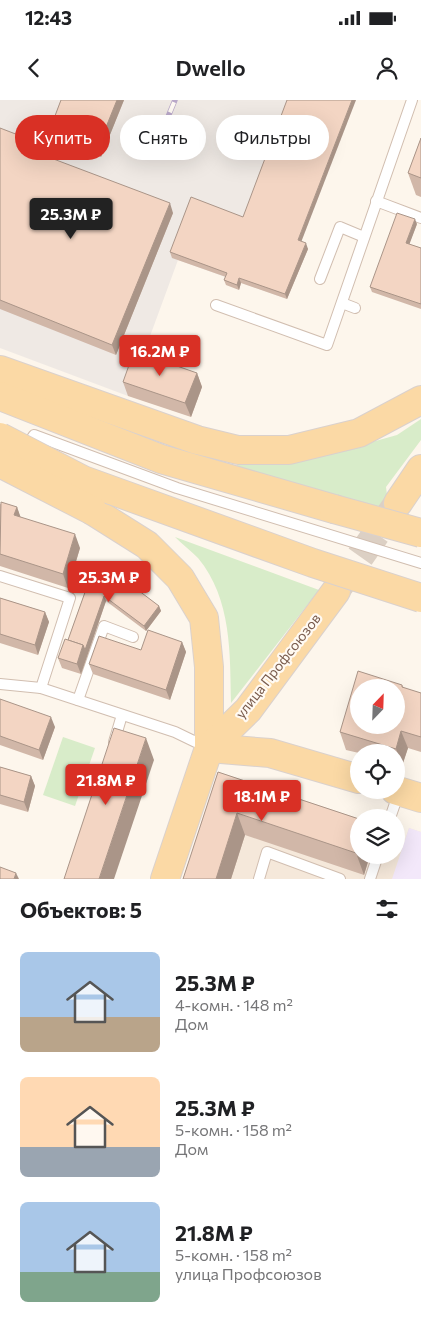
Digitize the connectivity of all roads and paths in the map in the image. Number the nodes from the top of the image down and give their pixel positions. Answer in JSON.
{"nodes":[{"id":1,"x":412,"y":100,"type":"edge"},
{"id":2,"x":376,"y":202,"type":"junction"},
{"id":3,"x":421,"y":218,"type":"edge"},
{"id":4,"x":364,"y":237,"type":"junction"},
{"id":5,"x":320,"y":278,"type":"dead end"},
{"id":6,"x":342,"y":303,"type":"junction"},
{"id":7,"x":216,"y":304,"type":"dead end"},
{"id":8,"x":355,"y":308,"type":"dead end"},
{"id":9,"x":0,"y":370,"type":"edge"},
{"id":10,"x":0,"y":396,"type":"edge"},
{"id":11,"x":421,"y":400,"type":"edge"},
{"id":12,"x":0,"y":438,"type":"edge"},
{"id":13,"x":421,"y":469,"type":"edge"},
{"id":14,"x":1,"y":472,"type":"edge"},
{"id":15,"x":398,"y":503,"type":"tunnel mouth"},
{"id":16,"x":421,"y":533,"type":"edge"},
{"id":17,"x":421,"y":563,"type":"edge"},
{"id":18,"x":0,"y":576,"type":"edge"},
{"id":19,"x":336,"y":591,"type":"tunnel mouth"},
{"id":20,"x":421,"y":598,"type":"edge"},
{"id":21,"x":133,"y":637,"type":"dead end"},
{"id":22,"x":0,"y":684,"type":"edge"},
{"id":23,"x":41,"y":688,"type":"junction"},
{"id":24,"x":78,"y":700,"type":"junction"},
{"id":25,"x":122,"y":715,"type":"junction"},
{"id":26,"x":208,"y":748,"type":"junction"},
{"id":27,"x":109,"y":756,"type":"edge"},
{"id":28,"x":350,"y":776,"type":"edge"},
{"id":29,"x":375,"y":864,"type":"edge"},
{"id":30,"x":166,"y":879,"type":"edge"},
{"id":31,"x":259,"y":879,"type":"edge"},
{"id":32,"x":340,"y":879,"type":"edge"},
{"id":33,"x":370,"y":879,"type":"edge"}],
"edges":[{"from":1,"to":2,"type":"lane"},
{"from":2,"to":3,"type":"lane"},
{"from":2,"to":4,"type":"lane"},
{"from":4,"to":5,"type":"lane"},
{"from":4,"to":6,"type":"lane"},
{"from":6,"to":7,"type":"lane"},
{"from":6,"to":8,"type":"lane"},
{"from":9,"to":11,"type":"main road"},
{"from":10,"to":16,"type":"main road","bridge":true},
{"from":12,"to":20,"type":"main road","bridge":true},
{"from":13,"to":15,"type":"main road"},
{"from":14,"to":17,"type":"lane"},
{"from":14,"to":26,"type":"main road","bridge":true},
{"from":18,"to":23,"type":"lane"},
{"from":19,"to":26,"type":"main road","name":"улица Профсоюзов"},
{"from":21,"to":24,"type":"lane"},
{"from":22,"to":23,"type":"lane"},
{"from":23,"to":24,"type":"lane"},
{"from":24,"to":25,"type":"lane"},
{"from":25,"to":26,"type":"lane"},
{"from":25,"to":27,"type":"lane"},
{"from":26,"to":28,"type":"main road"},
{"from":26,"to":30,"type":"main road","name":"улица Профсоюзов"},
{"from":29,"to":33,"type":"lane"},
{"from":31,"to":32,"type":"lane"}]}
